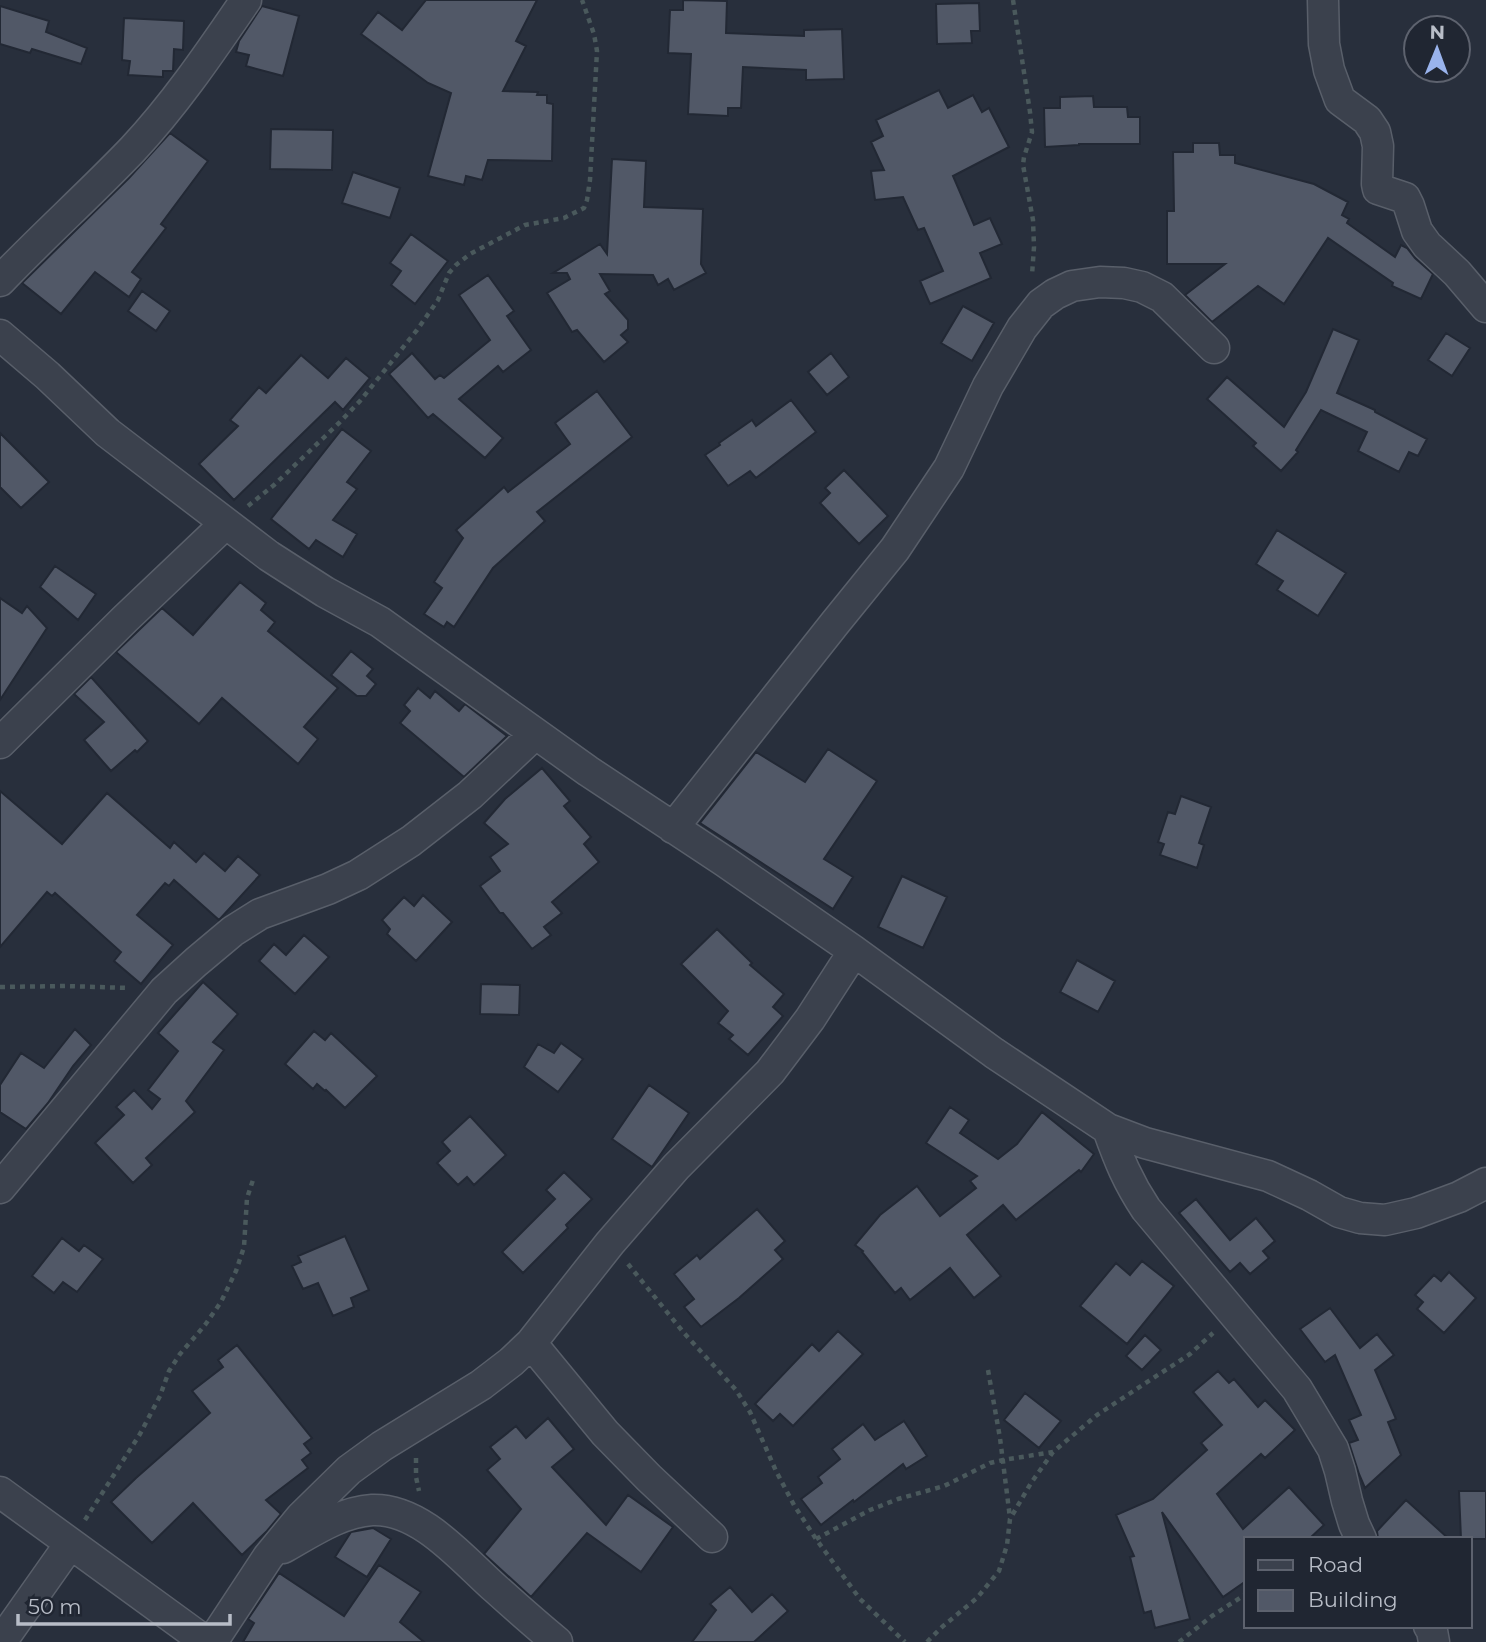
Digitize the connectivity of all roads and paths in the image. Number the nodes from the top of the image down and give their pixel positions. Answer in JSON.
{"nodes":[{"id":1,"x":246,"y":0,"type":"edge"},
{"id":2,"x":582,"y":0,"type":"edge"},
{"id":3,"x":1013,"y":0,"type":"edge"},
{"id":4,"x":1323,"y":0,"type":"edge"},
{"id":5,"x":1032,"y":279,"type":"dead end"},
{"id":6,"x":0,"y":281,"type":"edge"},
{"id":7,"x":1486,"y":307,"type":"edge"},
{"id":8,"x":0,"y":335,"type":"edge"},
{"id":9,"x":1214,"y":348,"type":"dead end"},
{"id":10,"x":225,"y":524,"type":"junction"},
{"id":11,"x":535,"y":734,"type":"junction"},
{"id":12,"x":0,"y":743,"type":"edge"},
{"id":13,"x":673,"y":828,"type":"junction"},
{"id":14,"x":854,"y":951,"type":"junction"},
{"id":15,"x":0,"y":987,"type":"edge"},
{"id":16,"x":164,"y":991,"type":"junction"},
{"id":17,"x":1108,"y":1129,"type":"junction"},
{"id":18,"x":253,"y":1180,"type":"dead end"},
{"id":19,"x":1486,"y":1183,"type":"edge"},
{"id":20,"x":0,"y":1188,"type":"edge"},
{"id":21,"x":610,"y":1243,"type":"junction"},
{"id":22,"x":1230,"y":1310,"type":"junction"},
{"id":23,"x":531,"y":1343,"type":"junction"},
{"id":24,"x":988,"y":1370,"type":"dead end"},
{"id":25,"x":419,"y":1423,"type":"junction"},
{"id":26,"x":1054,"y":1452,"type":"junction"},
{"id":27,"x":1003,"y":1460,"type":"junction"},
{"id":28,"x":0,"y":1492,"type":"edge"},
{"id":29,"x":421,"y":1498,"type":"dead end"},
{"id":30,"x":1010,"y":1518,"type":"junction"},
{"id":31,"x":712,"y":1537,"type":"dead end"},
{"id":32,"x":1360,"y":1537,"type":"edge"},
{"id":33,"x":816,"y":1539,"type":"junction"},
{"id":34,"x":70,"y":1544,"type":"junction"},
{"id":35,"x":268,"y":1557,"type":"junction"},
{"id":36,"x":1244,"y":1595,"type":"edge"},
{"id":37,"x":1,"y":1642,"type":"edge"},
{"id":38,"x":206,"y":1642,"type":"edge"},
{"id":39,"x":212,"y":1642,"type":"edge"},
{"id":40,"x":557,"y":1642,"type":"edge"},
{"id":41,"x":905,"y":1642,"type":"edge"},
{"id":42,"x":927,"y":1642,"type":"edge"},
{"id":43,"x":1179,"y":1642,"type":"edge"}],
"edges":[{"from":1,"to":6,"type":"street"},
{"from":2,"to":10,"type":"path"},
{"from":3,"to":5,"type":"path"},
{"from":4,"to":7,"type":"street"},
{"from":8,"to":10,"type":"street"},
{"from":9,"to":13,"type":"street"},
{"from":10,"to":11,"type":"street"},
{"from":10,"to":12,"type":"street"},
{"from":11,"to":13,"type":"street"},
{"from":11,"to":16,"type":"street"},
{"from":13,"to":14,"type":"street"},
{"from":14,"to":17,"type":"street"},
{"from":14,"to":21,"type":"street"},
{"from":15,"to":16,"type":"path"},
{"from":16,"to":20,"type":"street"},
{"from":17,"to":19,"type":"street"},
{"from":17,"to":22,"type":"street"},
{"from":18,"to":34,"type":"path"},
{"from":21,"to":23,"type":"street"},
{"from":21,"to":33,"type":"path"},
{"from":22,"to":26,"type":"path"},
{"from":22,"to":32,"type":"street"},
{"from":23,"to":25,"type":"street"},
{"from":23,"to":31,"type":"street"},
{"from":24,"to":27,"type":"path"},
{"from":25,"to":29,"type":"path"},
{"from":25,"to":35,"type":"street"},
{"from":26,"to":27,"type":"path"},
{"from":26,"to":30,"type":"path"},
{"from":27,"to":30,"type":"path"},
{"from":27,"to":33,"type":"path"},
{"from":28,"to":34,"type":"street"},
{"from":30,"to":42,"type":"path"},
{"from":33,"to":41,"type":"path"},
{"from":34,"to":37,"type":"street"},
{"from":34,"to":38,"type":"street"},
{"from":35,"to":39,"type":"street"},
{"from":35,"to":40,"type":"street"},
{"from":36,"to":43,"type":"path"}]}
